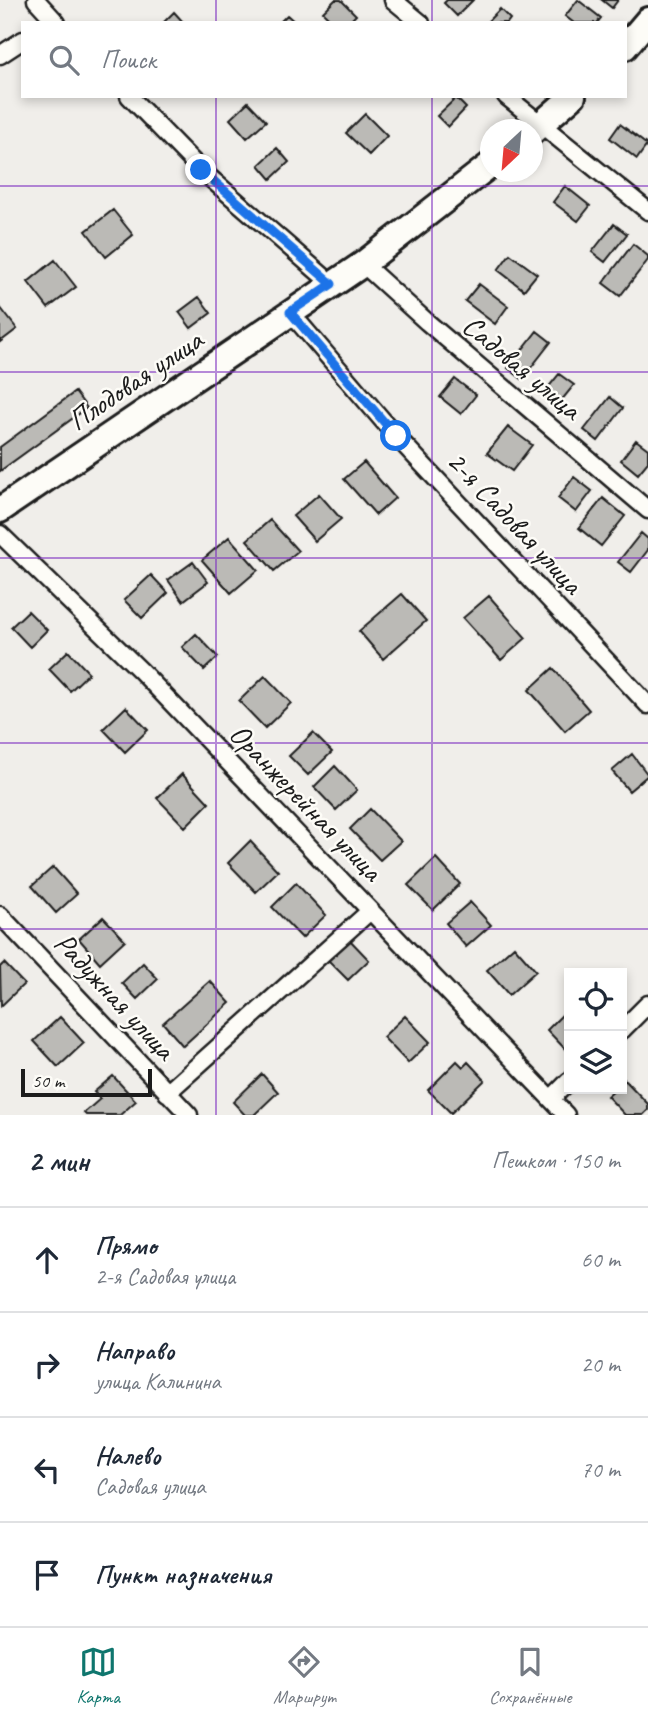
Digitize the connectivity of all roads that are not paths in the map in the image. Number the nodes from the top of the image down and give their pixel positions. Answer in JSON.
{"nodes":[{"id":1,"x":36,"y":0,"type":"edge"},
{"id":2,"x":393,"y":0,"type":"edge"},
{"id":3,"x":648,"y":20,"type":"edge"},
{"id":4,"x":52,"y":21,"type":"edge"},
{"id":5,"x":419,"y":21,"type":"edge"},
{"id":6,"x":21,"y":41,"type":"edge"},
{"id":7,"x":627,"y":45,"type":"edge"},
{"id":8,"x":0,"y":55,"type":"edge"},
{"id":9,"x":131,"y":98,"type":"edge"},
{"id":10,"x":508,"y":98,"type":"edge"},
{"id":11,"x":571,"y":98,"type":"edge"},
{"id":12,"x":528,"y":119,"type":"edge"},
{"id":13,"x":543,"y":124,"type":"edge"},
{"id":14,"x":543,"y":133,"type":"edge"},
{"id":15,"x":480,"y":174,"type":"edge"},
{"id":16,"x":648,"y":211,"type":"edge"},
{"id":17,"x":363,"y":264,"type":"junction"},
{"id":18,"x":332,"y":284,"type":"junction"},
{"id":19,"x":297,"y":307,"type":"junction"},
{"id":20,"x":0,"y":510,"type":"edge"},
{"id":21,"x":648,"y":510,"type":"edge"},
{"id":22,"x":0,"y":534,"type":"edge"},
{"id":23,"x":648,"y":705,"type":"edge"},
{"id":24,"x":370,"y":911,"type":"junction"},
{"id":25,"x":0,"y":915,"type":"edge"},
{"id":26,"x":648,"y":1004,"type":"edge"},
{"id":27,"x":627,"y":1025,"type":"edge"},
{"id":28,"x":564,"y":1086,"type":"edge"},
{"id":29,"x":167,"y":1093,"type":"junction"},
{"id":30,"x":551,"y":1099,"type":"junction"},
{"id":31,"x":189,"y":1115,"type":"edge"},
{"id":32,"x":566,"y":1115,"type":"edge"}],
"edges":[{"from":1,"to":4,"type":"street"},
{"from":2,"to":5,"type":"street"},
{"from":3,"to":7,"type":"main road"},
{"from":6,"to":8,"type":"street"},
{"from":9,"to":18,"type":"street"},
{"from":10,"to":12,"type":"street"},
{"from":11,"to":13,"type":"main road"},
{"from":14,"to":16,"type":"street"},
{"from":15,"to":17,"type":"main road","name":"Плодовая улица"},
{"from":17,"to":18,"type":"main road","name":"Плодовая улица"},
{"from":17,"to":21,"type":"street","name":"Садовая улица"},
{"from":18,"to":19,"type":"main road","name":"Плодовая улица"},
{"from":19,"to":20,"type":"main road","name":"Плодовая улица"},
{"from":19,"to":23,"type":"street","name":"2-я Садовая улица"},
{"from":22,"to":24,"type":"street","name":"Оранжерейная улица"},
{"from":24,"to":29,"type":"street"},
{"from":24,"to":30,"type":"street","name":"Оранжерейная улица"},
{"from":25,"to":29,"type":"street","name":"Радужная улица"},
{"from":26,"to":27,"type":"street"},
{"from":28,"to":30,"type":"street"},
{"from":29,"to":31,"type":"street","name":"Радужная улица"},
{"from":30,"to":32,"type":"street","name":"Оранжерейная улица"}]}
